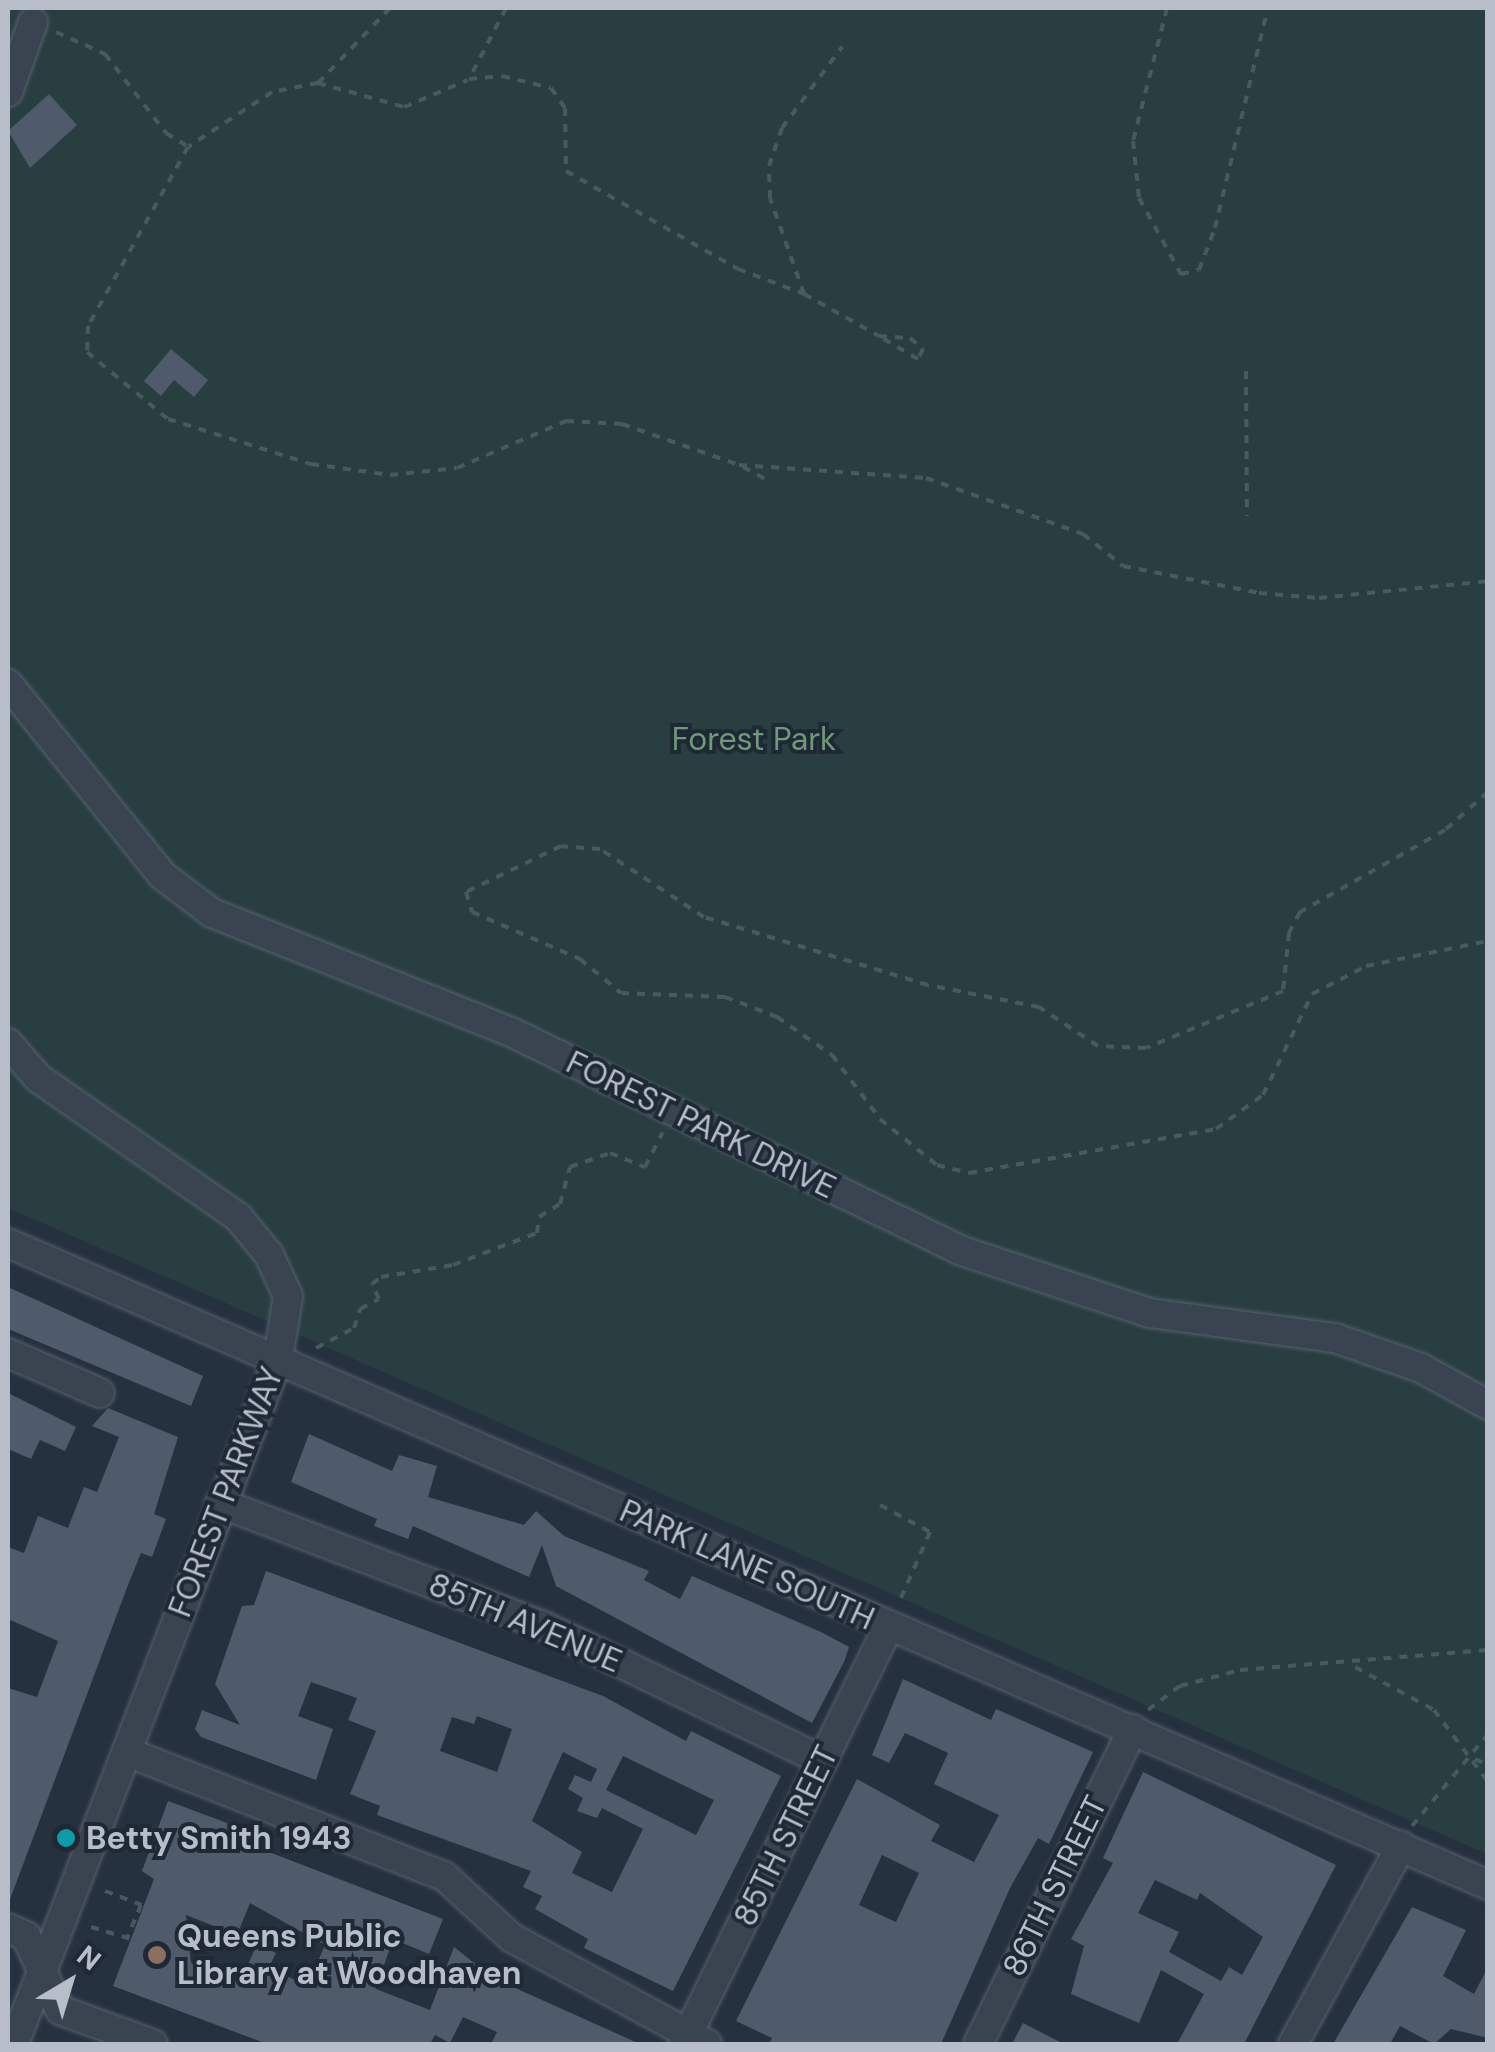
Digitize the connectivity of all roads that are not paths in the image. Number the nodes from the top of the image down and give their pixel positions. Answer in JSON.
{"nodes":[{"id":1,"x":33,"y":22,"type":"road end"},
{"id":2,"x":8,"y":92,"type":"edge"},
{"id":3,"x":8,"y":684,"type":"edge"},
{"id":4,"x":8,"y":1043,"type":"edge"},
{"id":5,"x":8,"y":1243,"type":"edge"},
{"id":6,"x":8,"y":1353,"type":"edge"},
{"id":7,"x":278,"y":1358,"type":"junction"},
{"id":8,"x":100,"y":1393,"type":"dead end"},
{"id":9,"x":1488,"y":1405,"type":"edge"},
{"id":10,"x":220,"y":1503,"type":"junction"},
{"id":11,"x":888,"y":1626,"type":"junction"},
{"id":12,"x":1139,"y":1721,"type":"junction"},
{"id":13,"x":127,"y":1752,"type":"junction"},
{"id":14,"x":822,"y":1761,"type":"junction"},
{"id":15,"x":1401,"y":1846,"type":"junction"},
{"id":16,"x":1488,"y":1884,"type":"edge"},
{"id":17,"x":8,"y":1928,"type":"edge"},
{"id":18,"x":42,"y":1972,"type":"junction"},
{"id":19,"x":693,"y":2041,"type":"edge"},
{"id":20,"x":14,"y":2044,"type":"edge"},
{"id":21,"x":152,"y":2044,"type":"edge"},
{"id":22,"x":978,"y":2044,"type":"edge"},
{"id":23,"x":1293,"y":2044,"type":"edge"}],
"edges":[{"from":1,"to":2,"type":"street"},
{"from":3,"to":9,"type":"street","name":"FOREST PARK DRIVE"},
{"from":4,"to":7,"type":"street","name":"FOREST PARKWAY"},
{"from":5,"to":7,"type":"street","name":"PARK LANE SOUTH"},
{"from":6,"to":8,"type":"street"},
{"from":7,"to":10,"type":"street","name":"FOREST PARKWAY"},
{"from":7,"to":11,"type":"street","name":"PARK LANE SOUTH"},
{"from":10,"to":13,"type":"street","name":"FOREST PARKWAY"},
{"from":10,"to":14,"type":"street","name":"85TH AVENUE"},
{"from":11,"to":12,"type":"street","name":"PARK LANE SOUTH"},
{"from":11,"to":14,"type":"street","name":"85TH STREET"},
{"from":12,"to":15,"type":"street","name":"PARK LANE SOUTH"},
{"from":12,"to":22,"type":"street","name":"86TH STREET"},
{"from":13,"to":18,"type":"street","name":"FOREST PARKWAY"},
{"from":13,"to":19,"type":"street"},
{"from":14,"to":19,"type":"street","name":"85TH STREET"},
{"from":15,"to":16,"type":"street","name":"PARK LANE SOUTH"},
{"from":15,"to":23,"type":"street"},
{"from":17,"to":18,"type":"street"},
{"from":18,"to":20,"type":"street","name":"FOREST PARKWAY"},
{"from":18,"to":21,"type":"street"}]}
